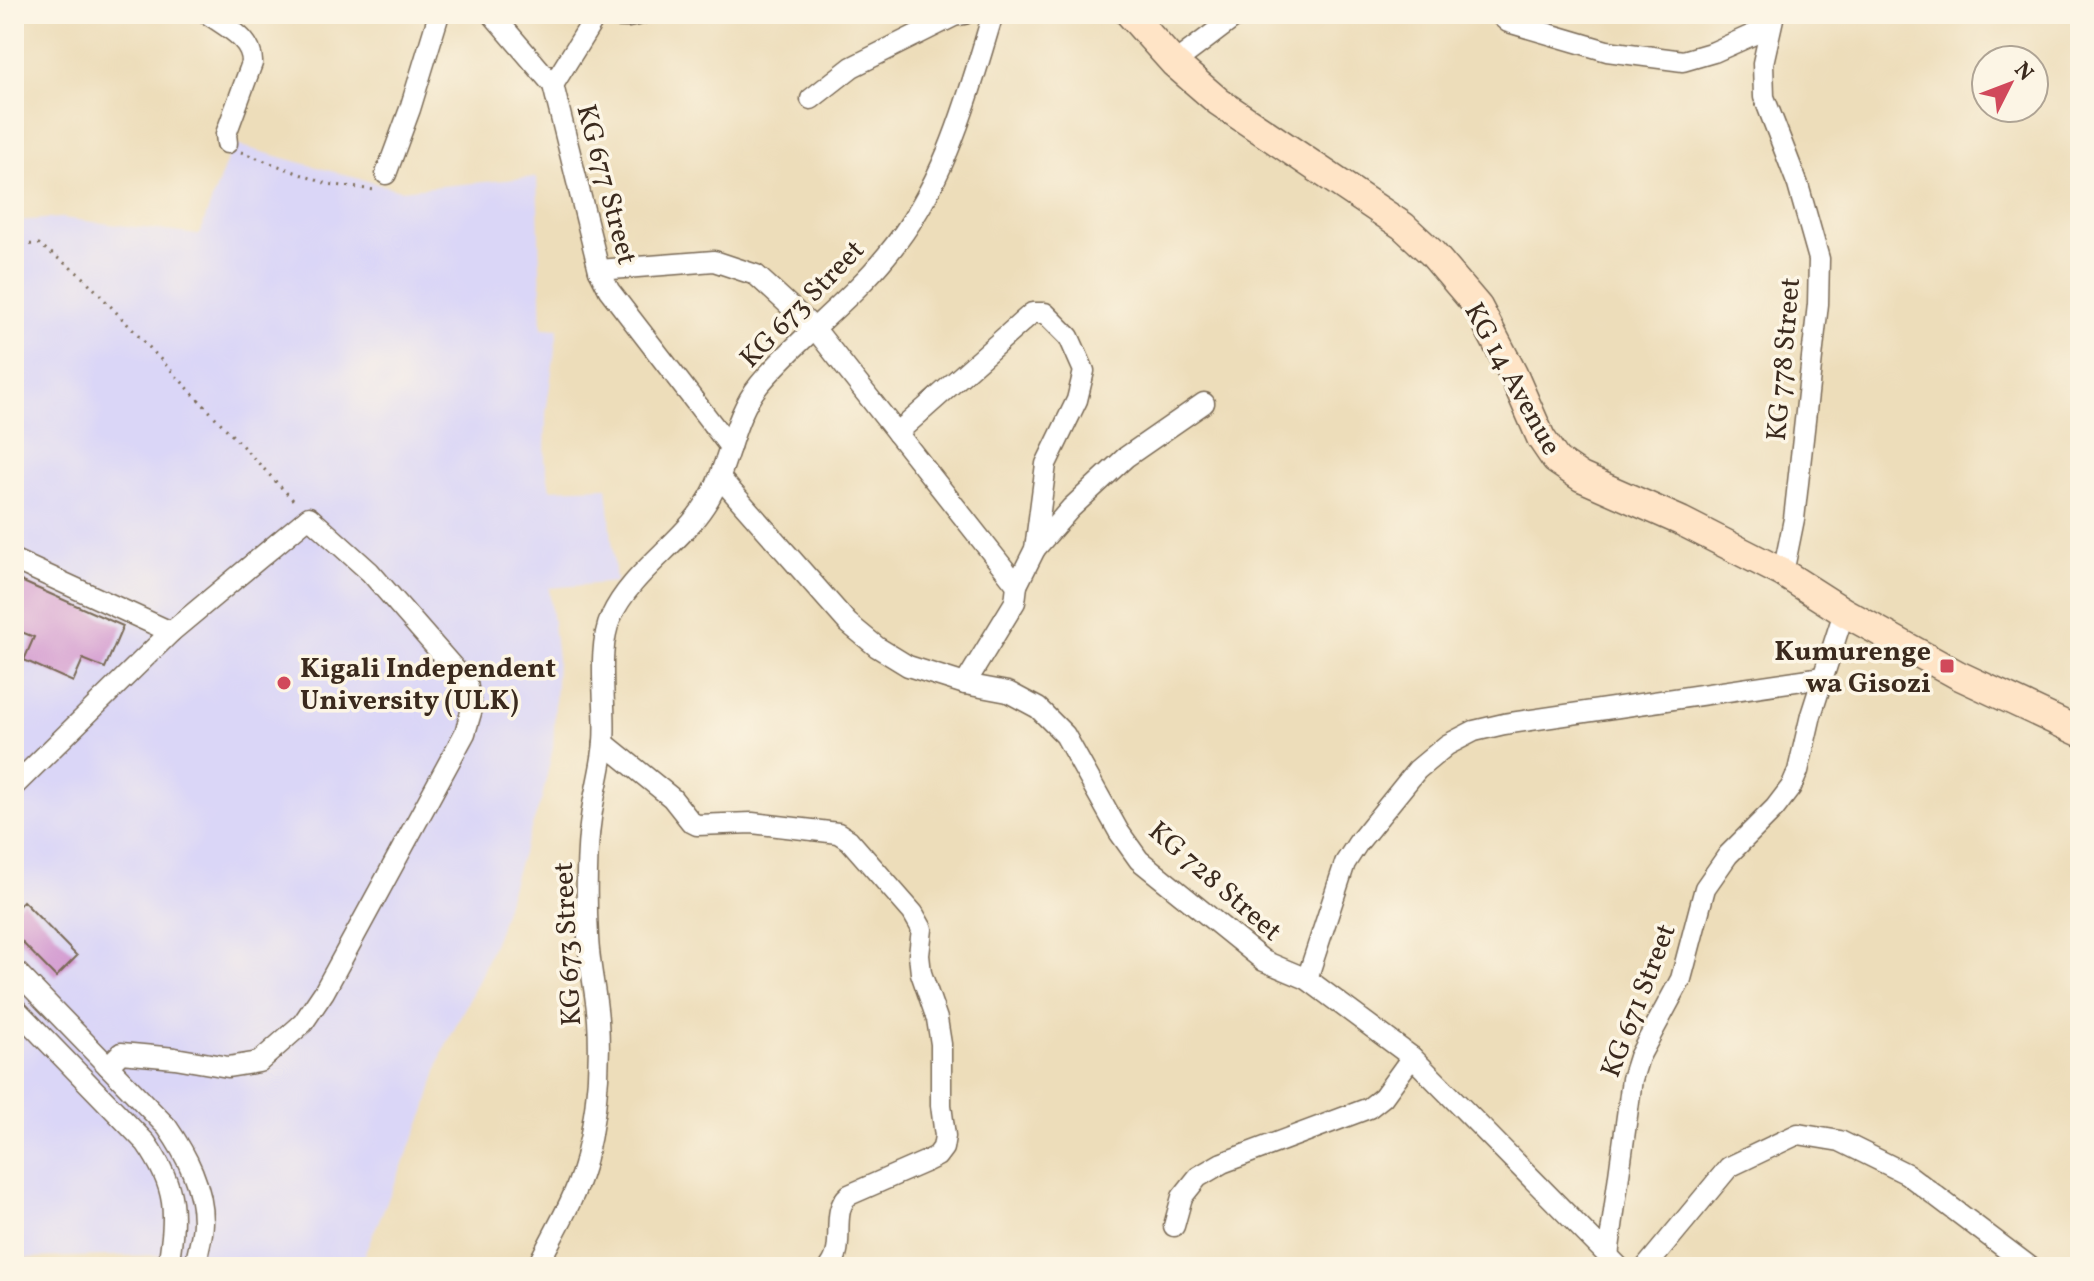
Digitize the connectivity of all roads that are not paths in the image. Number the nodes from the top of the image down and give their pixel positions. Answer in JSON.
{"nodes":[{"id":1,"x":208,"y":14,"type":"edge"},
{"id":2,"x":439,"y":14,"type":"edge"},
{"id":3,"x":492,"y":14,"type":"edge"},
{"id":4,"x":641,"y":14,"type":"edge"},
{"id":5,"x":964,"y":14,"type":"edge"},
{"id":6,"x":993,"y":14,"type":"edge"},
{"id":7,"x":1130,"y":14,"type":"edge"},
{"id":8,"x":1239,"y":14,"type":"edge"},
{"id":9,"x":1499,"y":14,"type":"edge"},
{"id":10,"x":597,"y":15,"type":"edge"},
{"id":11,"x":1772,"y":20,"type":"edge"},
{"id":12,"x":1174,"y":63,"type":"junction"},
{"id":13,"x":553,"y":85,"type":"junction"},
{"id":14,"x":811,"y":99,"type":"dead end"},
{"id":15,"x":227,"y":143,"type":"road end"},
{"id":16,"x":386,"y":174,"type":"road end"},
{"id":17,"x":599,"y":270,"type":"junction"},
{"id":18,"x":815,"y":329,"type":"junction"},
{"id":19,"x":1204,"y":403,"type":"dead end"},
{"id":20,"x":897,"y":433,"type":"junction"},
{"id":21,"x":730,"y":447,"type":"junction"},
{"id":22,"x":721,"y":479,"type":"junction"},
{"id":23,"x":1035,"y":549,"type":"junction"},
{"id":24,"x":14,"y":560,"type":"edge"},
{"id":25,"x":1783,"y":573,"type":"junction"},
{"id":26,"x":1017,"y":585,"type":"junction"},
{"id":27,"x":1844,"y":612,"type":"junction"},
{"id":28,"x":171,"y":632,"type":"junction"},
{"id":29,"x":1823,"y":677,"type":"junction"},
{"id":30,"x":965,"y":684,"type":"junction"},
{"id":31,"x":2080,"y":732,"type":"edge"},
{"id":32,"x":604,"y":743,"type":"junction"},
{"id":33,"x":14,"y":786,"type":"edge"},
{"id":34,"x":14,"y":969,"type":"edge"},
{"id":35,"x":1307,"y":979,"type":"junction"},
{"id":36,"x":29,"y":985,"type":"junction"},
{"id":37,"x":14,"y":1004,"type":"edge"},
{"id":38,"x":1412,"y":1057,"type":"junction"},
{"id":39,"x":108,"y":1066,"type":"junction"},
{"id":40,"x":1174,"y":1226,"type":"dead end"},
{"id":41,"x":1613,"y":1261,"type":"edge"},
{"id":42,"x":168,"y":1267,"type":"edge"},
{"id":43,"x":195,"y":1267,"type":"edge"},
{"id":44,"x":537,"y":1267,"type":"edge"},
{"id":45,"x":830,"y":1267,"type":"edge"},
{"id":46,"x":1646,"y":1267,"type":"edge"},
{"id":47,"x":2030,"y":1267,"type":"edge"}],
"edges":[{"from":1,"to":15,"type":"street"},
{"from":2,"to":16,"type":"street"},
{"from":3,"to":13,"type":"street","name":"KG 677 Street"},
{"from":4,"to":10,"type":"street"},
{"from":5,"to":14,"type":"street"},
{"from":6,"to":18,"type":"street","name":"KG 673 Street"},
{"from":7,"to":12,"type":"main road","name":"KG 14 Avenue"},
{"from":8,"to":12,"type":"street"},
{"from":9,"to":11,"type":"street"},
{"from":10,"to":13,"type":"street"},
{"from":11,"to":25,"type":"street","name":"KG 778 Street"},
{"from":12,"to":25,"type":"main road","name":"KG 14 Avenue"},
{"from":13,"to":17,"type":"street","name":"KG 677 Street"},
{"from":17,"to":18,"type":"street"},
{"from":17,"to":21,"type":"street","name":"KG 677 Street"},
{"from":18,"to":20,"type":"street"},
{"from":18,"to":21,"type":"street","name":"KG 673 Street"},
{"from":19,"to":23,"type":"street"},
{"from":20,"to":23,"type":"street"},
{"from":20,"to":26,"type":"street"},
{"from":21,"to":22,"type":"street","name":"KG 673 Street"},
{"from":22,"to":30,"type":"street","name":"KG 728 Street"},
{"from":22,"to":32,"type":"street","name":"KG 673 Street"},
{"from":23,"to":26,"type":"street"},
{"from":24,"to":28,"type":"street"},
{"from":25,"to":27,"type":"main road","name":"KG 14 Avenue"},
{"from":26,"to":30,"type":"street"},
{"from":27,"to":29,"type":"street","name":"KG 671 Street"},
{"from":27,"to":31,"type":"main road","name":"KG 14 Avenue"},
{"from":28,"to":33,"type":"street"},
{"from":28,"to":39,"type":"street"},
{"from":29,"to":35,"type":"street"},
{"from":29,"to":41,"type":"street","name":"KG 671 Street"},
{"from":30,"to":35,"type":"street","name":"KG 728 Street"},
{"from":32,"to":44,"type":"street","name":"KG 673 Street"},
{"from":32,"to":45,"type":"street"},
{"from":34,"to":36,"type":"street"},
{"from":35,"to":38,"type":"street","name":"KG 728 Street"},
{"from":36,"to":37,"type":"street"},
{"from":36,"to":39,"type":"street"},
{"from":37,"to":42,"type":"street"},
{"from":38,"to":40,"type":"street"},
{"from":38,"to":41,"type":"street","name":"KG 728 Street"},
{"from":39,"to":43,"type":"street"},
{"from":46,"to":47,"type":"street"}]}
